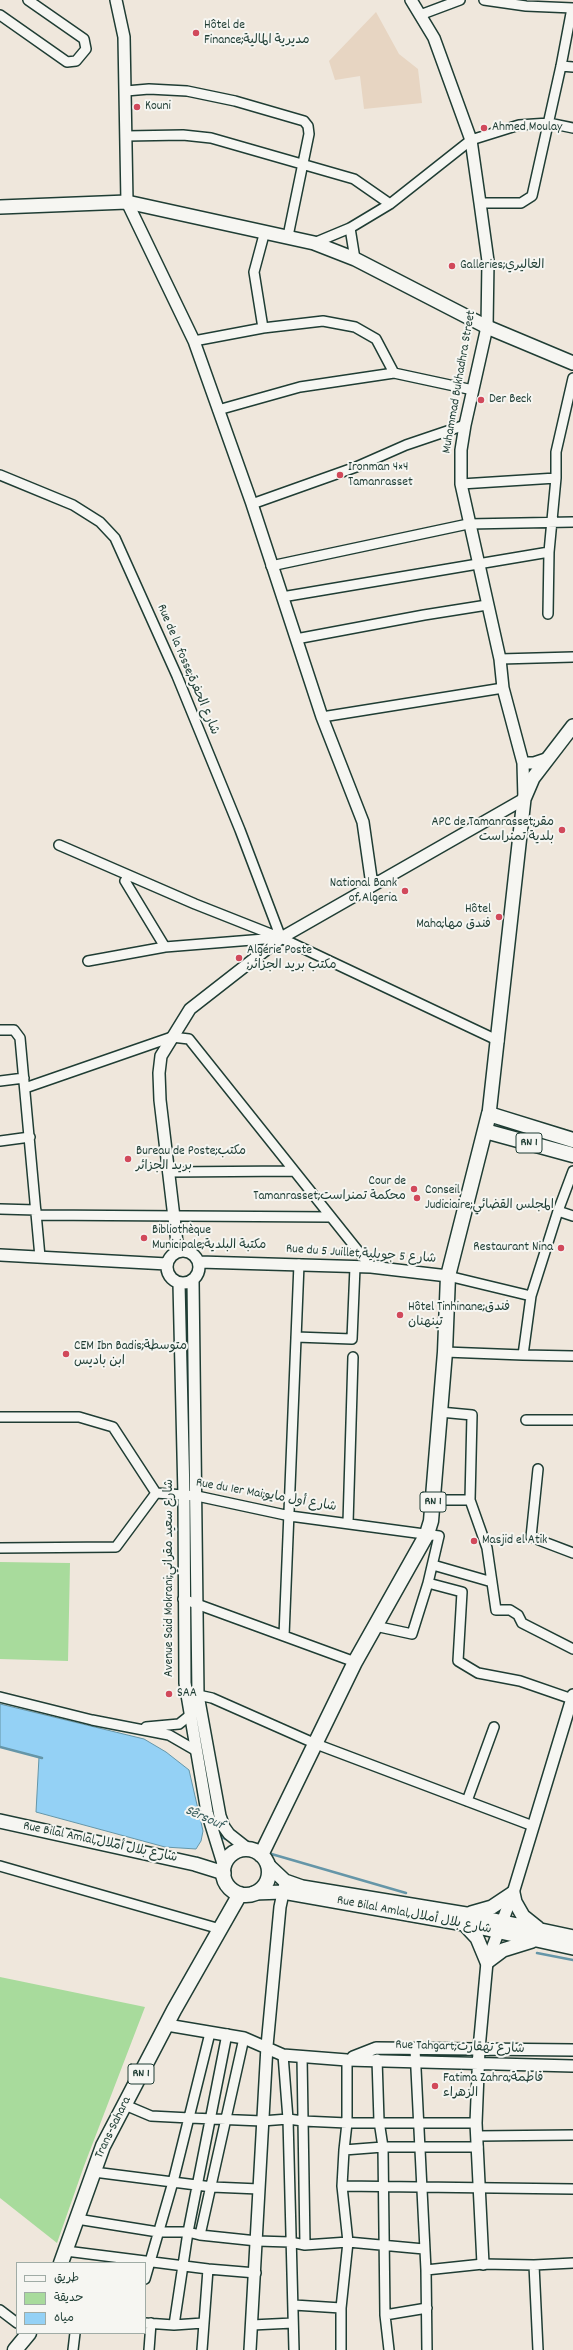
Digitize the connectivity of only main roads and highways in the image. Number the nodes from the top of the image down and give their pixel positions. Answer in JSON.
{"nodes":[{"id":1,"x":0,"y":207,"type":"edge"},
{"id":2,"x":573,"y":363,"type":"edge"},
{"id":3,"x":573,"y":726,"type":"edge"},
{"id":4,"x":489,"y":1114,"type":"junction"},
{"id":5,"x":485,"y":1131,"type":"junction"},
{"id":6,"x":573,"y":1140,"type":"edge"},
{"id":7,"x":573,"y":1155,"type":"edge"},
{"id":8,"x":0,"y":1821,"type":"edge"},
{"id":9,"x":259,"y":1856,"type":"junction"},
{"id":10,"x":224,"y":1870,"type":"junction"},
{"id":11,"x":284,"y":1886,"type":"junction"},
{"id":12,"x":247,"y":1894,"type":"junction"},
{"id":13,"x":465,"y":1919,"type":"junction"},
{"id":14,"x":540,"y":1936,"type":"junction"},
{"id":15,"x":573,"y":1937,"type":"edge"},
{"id":16,"x":573,"y":1948,"type":"edge"},
{"id":17,"x":63,"y":2257,"type":"edge"},
{"id":18,"x":28,"y":2334,"type":"edge"},
{"id":19,"x":15,"y":2350,"type":"edge"}],
"edges":[{"from":1,"to":2,"type":"main road"},
{"from":3,"to":4,"type":"main road"},
{"from":4,"to":5,"type":"main road","number":"RN 1"},
{"from":4,"to":6,"type":"main road","number":"RN 1"},
{"from":5,"to":7,"type":"main road","number":"RN 1"},
{"from":5,"to":9,"type":"main road","number":"RN 1"},
{"from":8,"to":10,"type":"main road","name":"Rue Bilal Amlal,شارع بلال أملال"},
{"from":9,"to":10,"type":"main road"},
{"from":9,"to":11,"type":"main road","name":"Rue Bilal Amlal,شارع بلال أملال"},
{"from":9,"to":12,"type":"main road"},
{"from":10,"to":12,"type":"main road"},
{"from":11,"to":12,"type":"main road","name":"Rue Bilal Amlal,شارع بلال أملال"},
{"from":11,"to":13,"type":"main road","name":"Rue Bilal Amlal,شارع بلال أملال"},
{"from":12,"to":17,"type":"main road","name":"Trans-Sahara","number":"RN 1"},
{"from":13,"to":14,"type":"main road","name":"Rue Bilal Amlal,شارع بلال أملال"},
{"from":13,"to":14,"type":"main road"},
{"from":13,"to":14,"type":"main road"},
{"from":14,"to":15,"type":"main road","name":"Rue Bilal Amlal,شارع بلال أملال"},
{"from":14,"to":16,"type":"main road","name":"Rue Bilal Amlal,شارع بلال أملال"},
{"from":18,"to":19,"type":"main road"}]}
